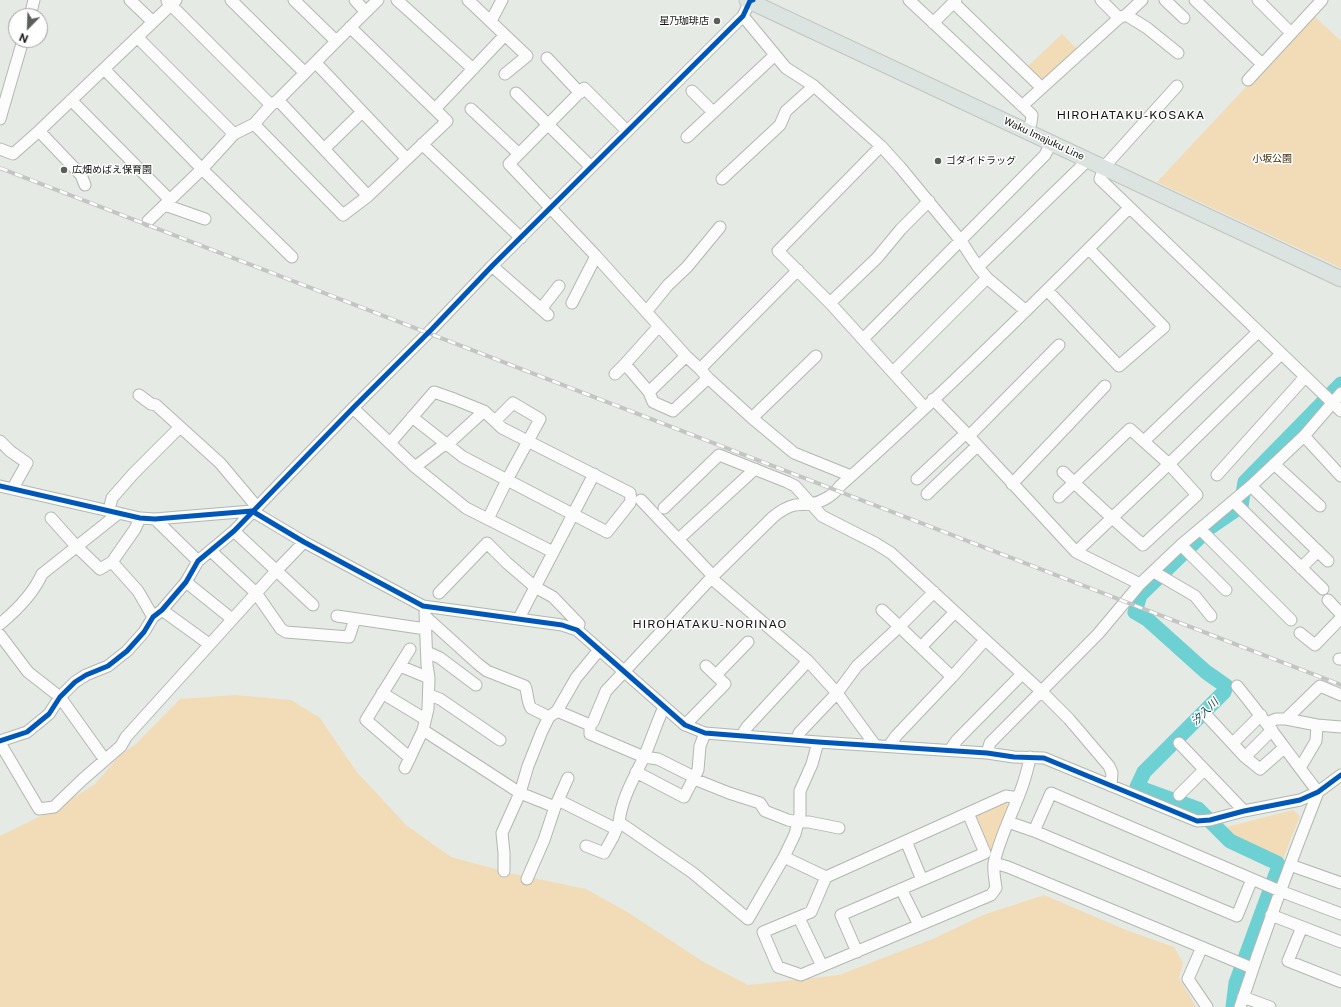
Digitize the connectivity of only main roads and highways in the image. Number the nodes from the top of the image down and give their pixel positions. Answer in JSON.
{"nodes":[{"id":1,"x":750,"y":0,"type":"edge"},
{"id":2,"x":1341,"y":279,"type":"edge"}],
"edges":[{"from":1,"to":2,"type":"main road","name":"Waku Imajuku Line"}]}
